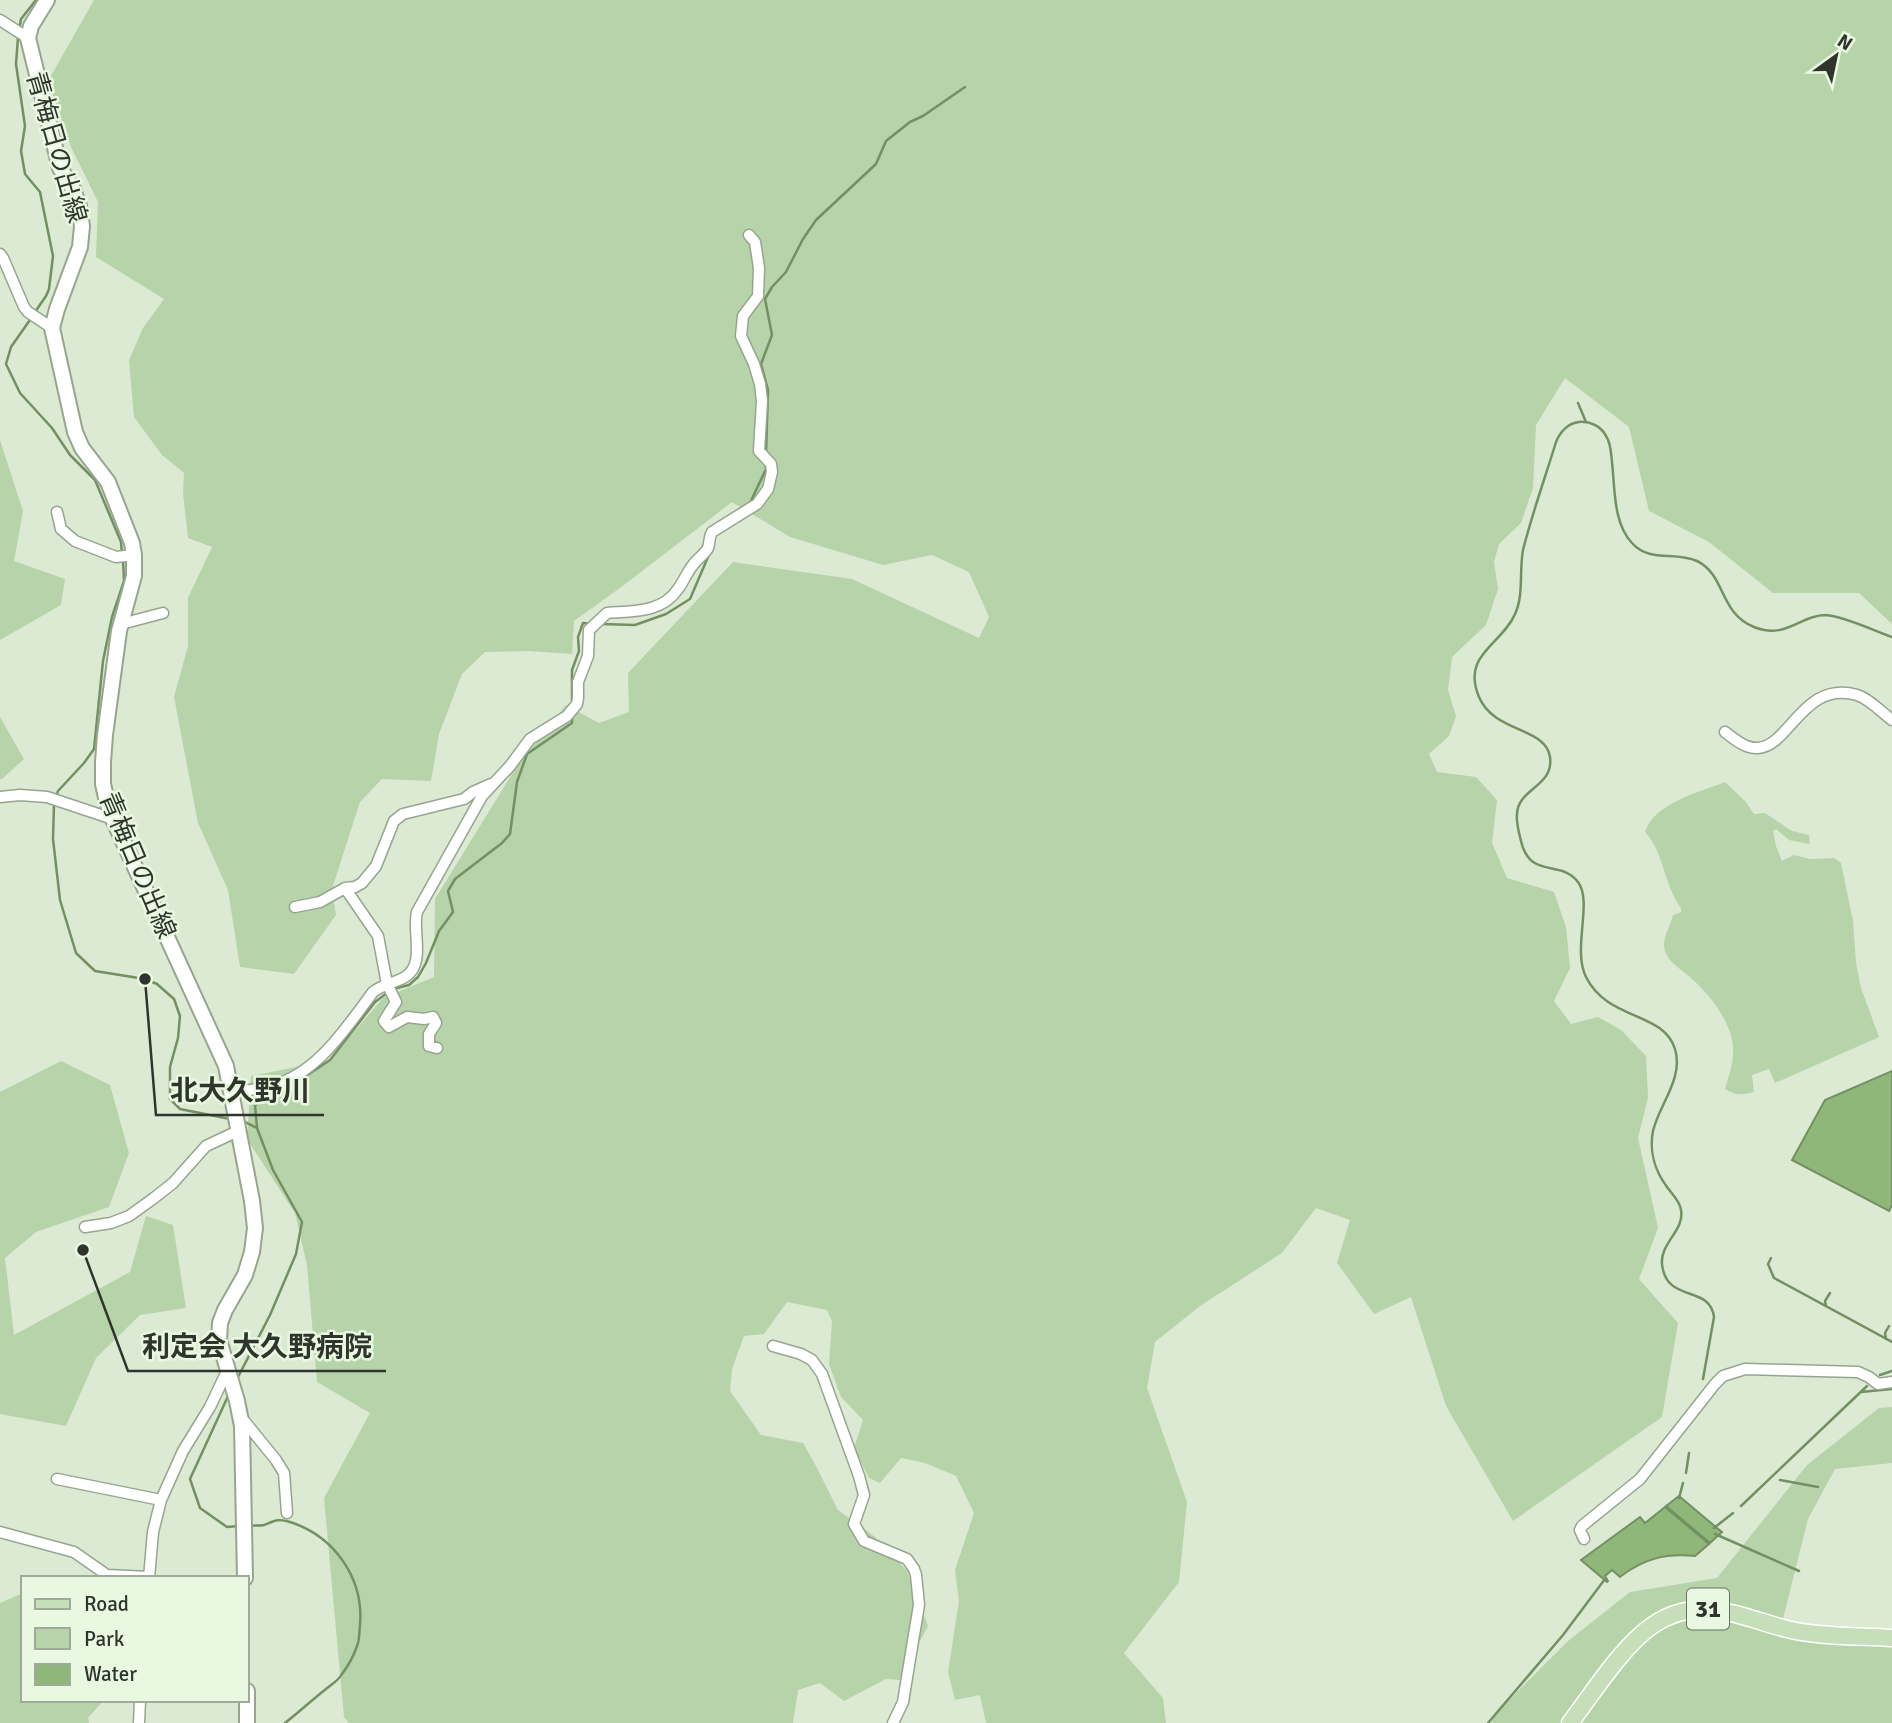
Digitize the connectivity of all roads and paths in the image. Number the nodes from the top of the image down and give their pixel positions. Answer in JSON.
{"nodes":[{"id":1,"x":47,"y":0,"type":"edge"},
{"id":2,"x":0,"y":20,"type":"edge"},
{"id":3,"x":26,"y":37,"type":"junction"},
{"id":4,"x":749,"y":235,"type":"dead end"},
{"id":5,"x":0,"y":254,"type":"edge"},
{"id":6,"x":52,"y":328,"type":"junction"},
{"id":7,"x":57,"y":512,"type":"dead end"},
{"id":8,"x":131,"y":555,"type":"junction"},
{"id":9,"x":163,"y":613,"type":"dead end"},
{"id":10,"x":121,"y":624,"type":"junction"},
{"id":11,"x":1892,"y":720,"type":"edge"},
{"id":12,"x":1725,"y":732,"type":"dead end"},
{"id":13,"x":495,"y":782,"type":"junction"},
{"id":14,"x":0,"y":797,"type":"edge"},
{"id":15,"x":113,"y":819,"type":"junction"},
{"id":16,"x":345,"y":888,"type":"junction"},
{"id":17,"x":295,"y":907,"type":"dead end"},
{"id":18,"x":387,"y":984,"type":"junction"},
{"id":19,"x":437,"y":1048,"type":"dead end"},
{"id":20,"x":231,"y":1093,"type":"junction"},
{"id":21,"x":236,"y":1122,"type":"junction"},
{"id":22,"x":85,"y":1227,"type":"dead end"},
{"id":23,"x":774,"y":1346,"type":"dead end"},
{"id":24,"x":231,"y":1382,"type":"junction"},
{"id":25,"x":1892,"y":1382,"type":"edge"},
{"id":26,"x":240,"y":1415,"type":"junction"},
{"id":27,"x":57,"y":1479,"type":"dead end"},
{"id":28,"x":161,"y":1500,"type":"junction"},
{"id":29,"x":287,"y":1513,"type":"dead end"},
{"id":30,"x":0,"y":1532,"type":"edge"},
{"id":31,"x":1584,"y":1539,"type":"dead end"},
{"id":32,"x":128,"y":1576,"type":"edge"},
{"id":33,"x":149,"y":1576,"type":"edge"},
{"id":34,"x":245,"y":1576,"type":"edge"},
{"id":35,"x":1892,"y":1638,"type":"edge"},
{"id":36,"x":140,"y":1702,"type":"edge"},
{"id":37,"x":247,"y":1702,"type":"edge"},
{"id":38,"x":139,"y":1723,"type":"edge"},
{"id":39,"x":247,"y":1723,"type":"edge"},
{"id":40,"x":893,"y":1723,"type":"edge"},
{"id":41,"x":1570,"y":1723,"type":"edge"}],
"edges":[{"from":1,"to":3,"type":"main road","name":"青梅日の出線"},
{"from":2,"to":3,"type":"street"},
{"from":3,"to":6,"type":"main road","name":"青梅日の出線"},
{"from":4,"to":13,"type":"street"},
{"from":5,"to":6,"type":"street"},
{"from":6,"to":8,"type":"main road","name":"青梅日の出線"},
{"from":7,"to":8,"type":"street"},
{"from":8,"to":10,"type":"main road","name":"青梅日の出線"},
{"from":9,"to":10,"type":"street"},
{"from":10,"to":15,"type":"main road","name":"青梅日の出線"},
{"from":11,"to":12,"type":"street"},
{"from":13,"to":16,"type":"street"},
{"from":13,"to":18,"type":"street"},
{"from":14,"to":15,"type":"street"},
{"from":15,"to":20,"type":"main road","name":"青梅日の出線"},
{"from":16,"to":17,"type":"street"},
{"from":16,"to":18,"type":"street"},
{"from":18,"to":19,"type":"street"},
{"from":18,"to":20,"type":"street"},
{"from":20,"to":21,"type":"main road","name":"青梅日の出線"},
{"from":21,"to":22,"type":"street"},
{"from":21,"to":24,"type":"main road","name":"青梅日の出線"},
{"from":23,"to":40,"type":"street"},
{"from":24,"to":26,"type":"main road","name":"青梅日の出線"},
{"from":24,"to":28,"type":"street"},
{"from":25,"to":31,"type":"street"},
{"from":26,"to":29,"type":"street"},
{"from":26,"to":34,"type":"main road","name":"青梅日の出線"},
{"from":27,"to":28,"type":"street"},
{"from":28,"to":33,"type":"street"},
{"from":30,"to":32,"type":"street"},
{"from":35,"to":41,"type":"main road","number":"31"},
{"from":36,"to":38,"type":"street"},
{"from":37,"to":39,"type":"main road"}]}
